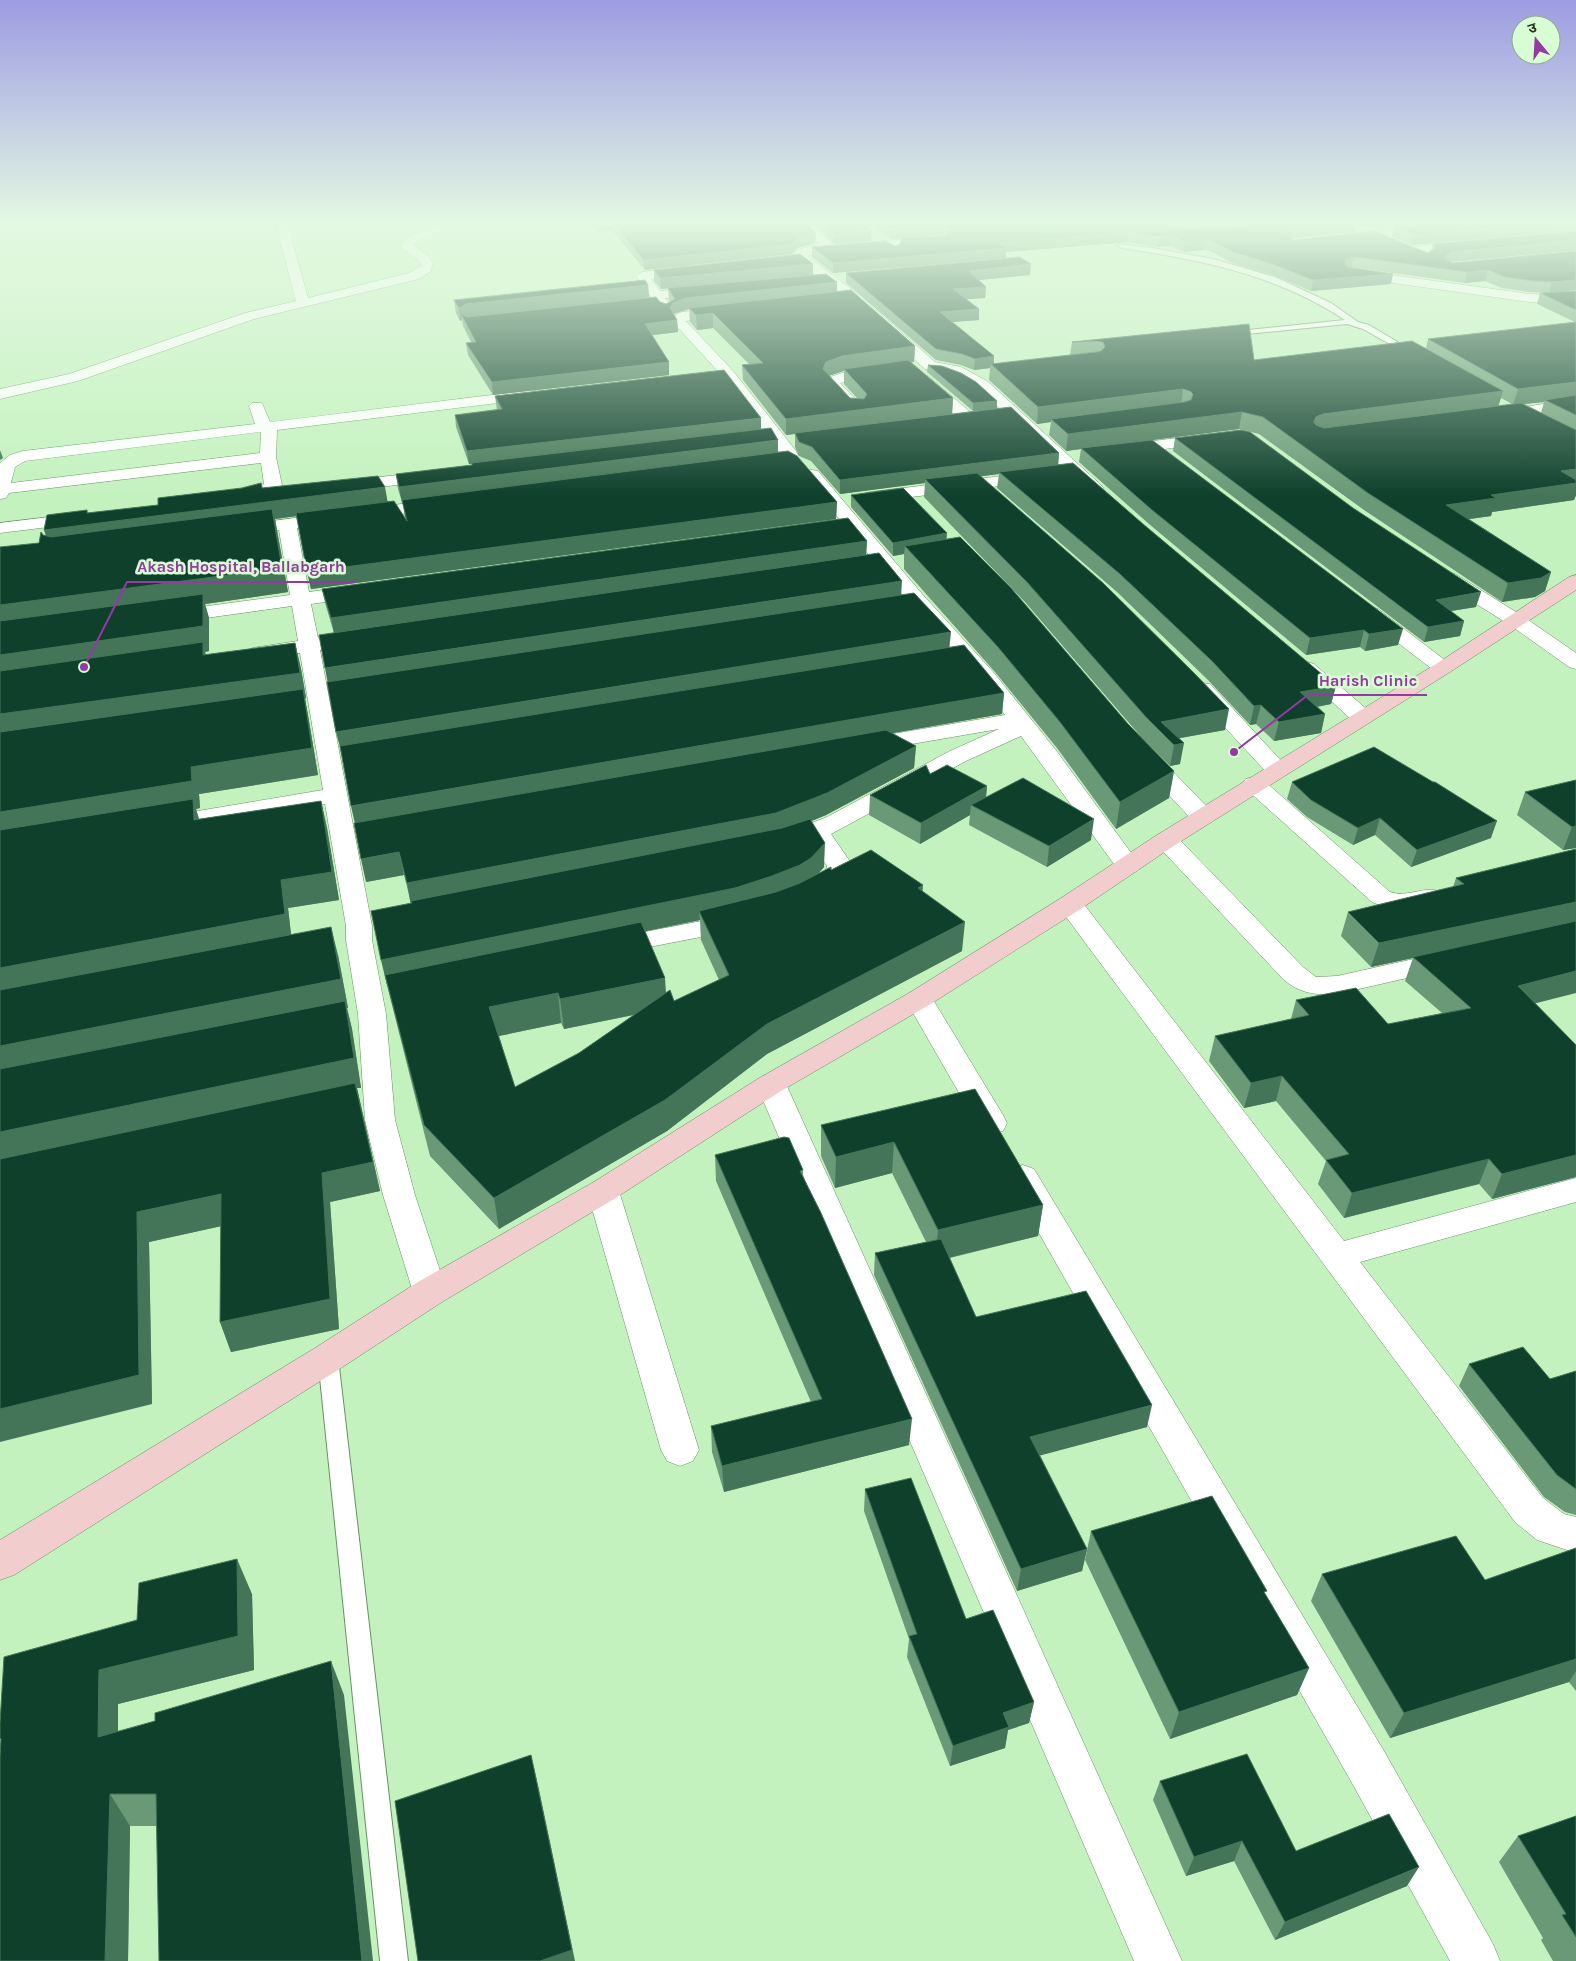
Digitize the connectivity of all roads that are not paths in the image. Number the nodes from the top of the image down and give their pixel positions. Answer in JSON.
{"nodes":[{"id":1,"x":257,"y":314,"type":"edge"},
{"id":2,"x":672,"y":314,"type":"edge"},
{"id":3,"x":710,"y":314,"type":"edge"},
{"id":4,"x":871,"y":314,"type":"edge"},
{"id":5,"x":1341,"y":314,"type":"edge"},
{"id":6,"x":682,"y":317,"type":"junction"},
{"id":7,"x":1354,"y":322,"type":"junction"},
{"id":8,"x":1224,"y":335,"type":"edge"},
{"id":9,"x":1425,"y":360,"type":"edge"},
{"id":10,"x":930,"y":366,"type":"junction"},
{"id":11,"x":896,"y":370,"type":"edge"},
{"id":12,"x":993,"y":373,"type":"edge"},
{"id":13,"x":728,"y":374,"type":"junction"},
{"id":14,"x":709,"y":376,"type":"edge"},
{"id":15,"x":972,"y":377,"type":"junction"},
{"id":16,"x":553,"y":393,"type":"edge"},
{"id":17,"x":0,"y":394,"type":"edge"},
{"id":18,"x":1576,"y":404,"type":"edge"},
{"id":19,"x":257,"y":406,"type":"dead end"},
{"id":20,"x":857,"y":410,"type":"edge"},
{"id":21,"x":1014,"y":413,"type":"junction"},
{"id":22,"x":969,"y":419,"type":"junction"},
{"id":23,"x":950,"y":421,"type":"edge"},
{"id":24,"x":266,"y":426,"type":"junction"},
{"id":25,"x":1544,"y":426,"type":"edge"},
{"id":26,"x":1053,"y":428,"type":"edge"},
{"id":27,"x":1033,"y":431,"type":"junction"},
{"id":28,"x":1230,"y":437,"type":"edge"},
{"id":29,"x":755,"y":438,"type":"edge"},
{"id":30,"x":799,"y":440,"type":"edge"},
{"id":31,"x":781,"y":446,"type":"junction"},
{"id":32,"x":1153,"y":446,"type":"junction"},
{"id":33,"x":1108,"y":452,"type":"edge"},
{"id":34,"x":268,"y":457,"type":"junction"},
{"id":35,"x":1177,"y":464,"type":"edge"},
{"id":36,"x":750,"y":465,"type":"edge"},
{"id":37,"x":1055,"y":469,"type":"junction"},
{"id":38,"x":448,"y":474,"type":"edge"},
{"id":39,"x":980,"y":484,"type":"junction"},
{"id":40,"x":328,"y":488,"type":"edge"},
{"id":41,"x":0,"y":491,"type":"edge"},
{"id":42,"x":264,"y":493,"type":"junction"},
{"id":43,"x":289,"y":493,"type":"edge"},
{"id":44,"x":907,"y":493,"type":"junction"},
{"id":45,"x":1104,"y":497,"type":"edge"},
{"id":46,"x":217,"y":501,"type":"edge"},
{"id":47,"x":454,"y":502,"type":"edge"},
{"id":48,"x":835,"y":502,"type":"junction"},
{"id":49,"x":1001,"y":502,"type":"edge"},
{"id":50,"x":926,"y":512,"type":"edge"},
{"id":51,"x":100,"y":516,"type":"edge"},
{"id":52,"x":287,"y":524,"type":"junction"},
{"id":53,"x":220,"y":532,"type":"edge"},
{"id":54,"x":2,"y":534,"type":"edge"},
{"id":55,"x":1431,"y":567,"type":"edge"},
{"id":56,"x":1576,"y":582,"type":"edge"},
{"id":57,"x":380,"y":589,"type":"edge"},
{"id":58,"x":300,"y":600,"type":"junction"},
{"id":59,"x":1357,"y":602,"type":"edge"},
{"id":60,"x":155,"y":619,"type":"edge"},
{"id":61,"x":1517,"y":621,"type":"junction"},
{"id":62,"x":371,"y":637,"type":"edge"},
{"id":63,"x":308,"y":645,"type":"junction"},
{"id":64,"x":241,"y":655,"type":"edge"},
{"id":65,"x":1293,"y":656,"type":"edge"},
{"id":66,"x":1576,"y":663,"type":"edge"},
{"id":67,"x":1443,"y":668,"type":"junction"},
{"id":68,"x":1192,"y":679,"type":"edge"},
{"id":69,"x":1362,"y":717,"type":"junction"},
{"id":70,"x":1022,"y":723,"type":"junction"},
{"id":71,"x":1133,"y":744,"type":"edge"},
{"id":72,"x":844,"y":749,"type":"edge"},
{"id":73,"x":1266,"y":777,"type":"junction"},
{"id":74,"x":336,"y":794,"type":"junction"},
{"id":75,"x":1203,"y":817,"type":"junction"},
{"id":76,"x":144,"y":827,"type":"edge"},
{"id":77,"x":817,"y":831,"type":"junction"},
{"id":78,"x":1166,"y":840,"type":"junction"},
{"id":79,"x":762,"y":848,"type":"edge"},
{"id":80,"x":1128,"y":866,"type":"junction"},
{"id":81,"x":1455,"y":889,"type":"edge"},
{"id":82,"x":792,"y":903,"type":"edge"},
{"id":83,"x":1070,"y":904,"type":"junction"},
{"id":84,"x":759,"y":916,"type":"edge"},
{"id":85,"x":585,"y":952,"type":"edge"},
{"id":86,"x":1471,"y":956,"type":"edge"},
{"id":87,"x":397,"y":993,"type":"edge"},
{"id":88,"x":919,"y":999,"type":"junction"},
{"id":89,"x":371,"y":1006,"type":"junction"},
{"id":90,"x":342,"y":1020,"type":"edge"},
{"id":91,"x":771,"y":1084,"type":"junction"},
{"id":92,"x":378,"y":1096,"type":"junction"},
{"id":93,"x":349,"y":1102,"type":"edge"},
{"id":94,"x":1576,"y":1190,"type":"edge"},
{"id":95,"x":603,"y":1191,"type":"junction"},
{"id":96,"x":1336,"y":1256,"type":"junction"},
{"id":97,"x":430,"y":1292,"type":"junction"},
{"id":98,"x":328,"y":1358,"type":"junction"},
{"id":99,"x":680,"y":1450,"type":"dead end"},
{"id":100,"x":1576,"y":1535,"type":"edge"},
{"id":101,"x":0,"y":1562,"type":"edge"},
{"id":102,"x":394,"y":1961,"type":"edge"},
{"id":103,"x":1158,"y":1961,"type":"edge"},
{"id":104,"x":1476,"y":1961,"type":"edge"}],
"edges":[{"from":1,"to":17,"type":"street"},
{"from":2,"to":6,"type":"street"},
{"from":3,"to":6,"type":"street"},
{"from":4,"to":10,"type":"street"},
{"from":5,"to":7,"type":"lane"},
{"from":6,"to":13,"type":"street"},
{"from":7,"to":8,"type":"lane"},
{"from":7,"to":9,"type":"lane"},
{"from":10,"to":15,"type":"street"},
{"from":10,"to":22,"type":"street"},
{"from":11,"to":20,"type":"street"},
{"from":12,"to":15,"type":"street"},
{"from":13,"to":14,"type":"street"},
{"from":13,"to":31,"type":"street"},
{"from":15,"to":21,"type":"street"},
{"from":16,"to":24,"type":"street"},
{"from":18,"to":25,"type":"street"},
{"from":19,"to":24,"type":"street"},
{"from":21,"to":22,"type":"street"},
{"from":21,"to":27,"type":"street"},
{"from":22,"to":23,"type":"street"},
{"from":24,"to":34,"type":"street"},
{"from":24,"to":41,"type":"street"},
{"from":26,"to":27,"type":"street"},
{"from":27,"to":37,"type":"street"},
{"from":28,"to":32,"type":"street"},
{"from":29,"to":31,"type":"street"},
{"from":30,"to":31,"type":"street"},
{"from":31,"to":36,"type":"street"},
{"from":31,"to":48,"type":"street"},
{"from":32,"to":33,"type":"street"},
{"from":32,"to":35,"type":"street"},
{"from":34,"to":41,"type":"street"},
{"from":34,"to":42,"type":"street"},
{"from":37,"to":39,"type":"street"},
{"from":37,"to":45,"type":"street"},
{"from":38,"to":40,"type":"street"},
{"from":39,"to":44,"type":"street"},
{"from":39,"to":49,"type":"street"},
{"from":42,"to":43,"type":"street"},
{"from":42,"to":46,"type":"street"},
{"from":44,"to":48,"type":"street"},
{"from":44,"to":50,"type":"street"},
{"from":47,"to":52,"type":"street"},
{"from":48,"to":70,"type":"street"},
{"from":51,"to":54,"type":"street"},
{"from":52,"to":53,"type":"street"},
{"from":52,"to":58,"type":"street"},
{"from":55,"to":61,"type":"street"},
{"from":56,"to":61,"type":"street"},
{"from":57,"to":58,"type":"street"},
{"from":58,"to":60,"type":"street"},
{"from":58,"to":63,"type":"street"},
{"from":59,"to":67,"type":"street"},
{"from":61,"to":66,"type":"street"},
{"from":61,"to":67,"type":"street"},
{"from":62,"to":63,"type":"street"},
{"from":63,"to":64,"type":"street"},
{"from":63,"to":74,"type":"street"},
{"from":65,"to":69,"type":"street"},
{"from":67,"to":69,"type":"street"},
{"from":68,"to":73,"type":"street"},
{"from":69,"to":73,"type":"street"},
{"from":70,"to":72,"type":"street"},
{"from":70,"to":77,"type":"street"},
{"from":70,"to":80,"type":"street"},
{"from":71,"to":75,"type":"street"},
{"from":73,"to":75,"type":"street"},
{"from":73,"to":81,"type":"street"},
{"from":74,"to":76,"type":"street"},
{"from":74,"to":89,"type":"street"},
{"from":75,"to":78,"type":"street"},
{"from":77,"to":79,"type":"street"},
{"from":77,"to":82,"type":"street"},
{"from":78,"to":80,"type":"street"},
{"from":78,"to":86,"type":"street"},
{"from":80,"to":83,"type":"street"},
{"from":83,"to":88,"type":"street"},
{"from":83,"to":96,"type":"street"},
{"from":84,"to":85,"type":"street"},
{"from":87,"to":89,"type":"street"},
{"from":88,"to":91,"type":"street"},
{"from":88,"to":104,"type":"street"},
{"from":89,"to":90,"type":"street"},
{"from":89,"to":92,"type":"street"},
{"from":91,"to":95,"type":"street"},
{"from":91,"to":103,"type":"street"},
{"from":92,"to":93,"type":"street"},
{"from":92,"to":97,"type":"street"},
{"from":94,"to":96,"type":"street"},
{"from":95,"to":97,"type":"street"},
{"from":95,"to":99,"type":"street"},
{"from":96,"to":100,"type":"street"},
{"from":97,"to":98,"type":"street"},
{"from":98,"to":101,"type":"street"},
{"from":98,"to":102,"type":"lane"}]}
